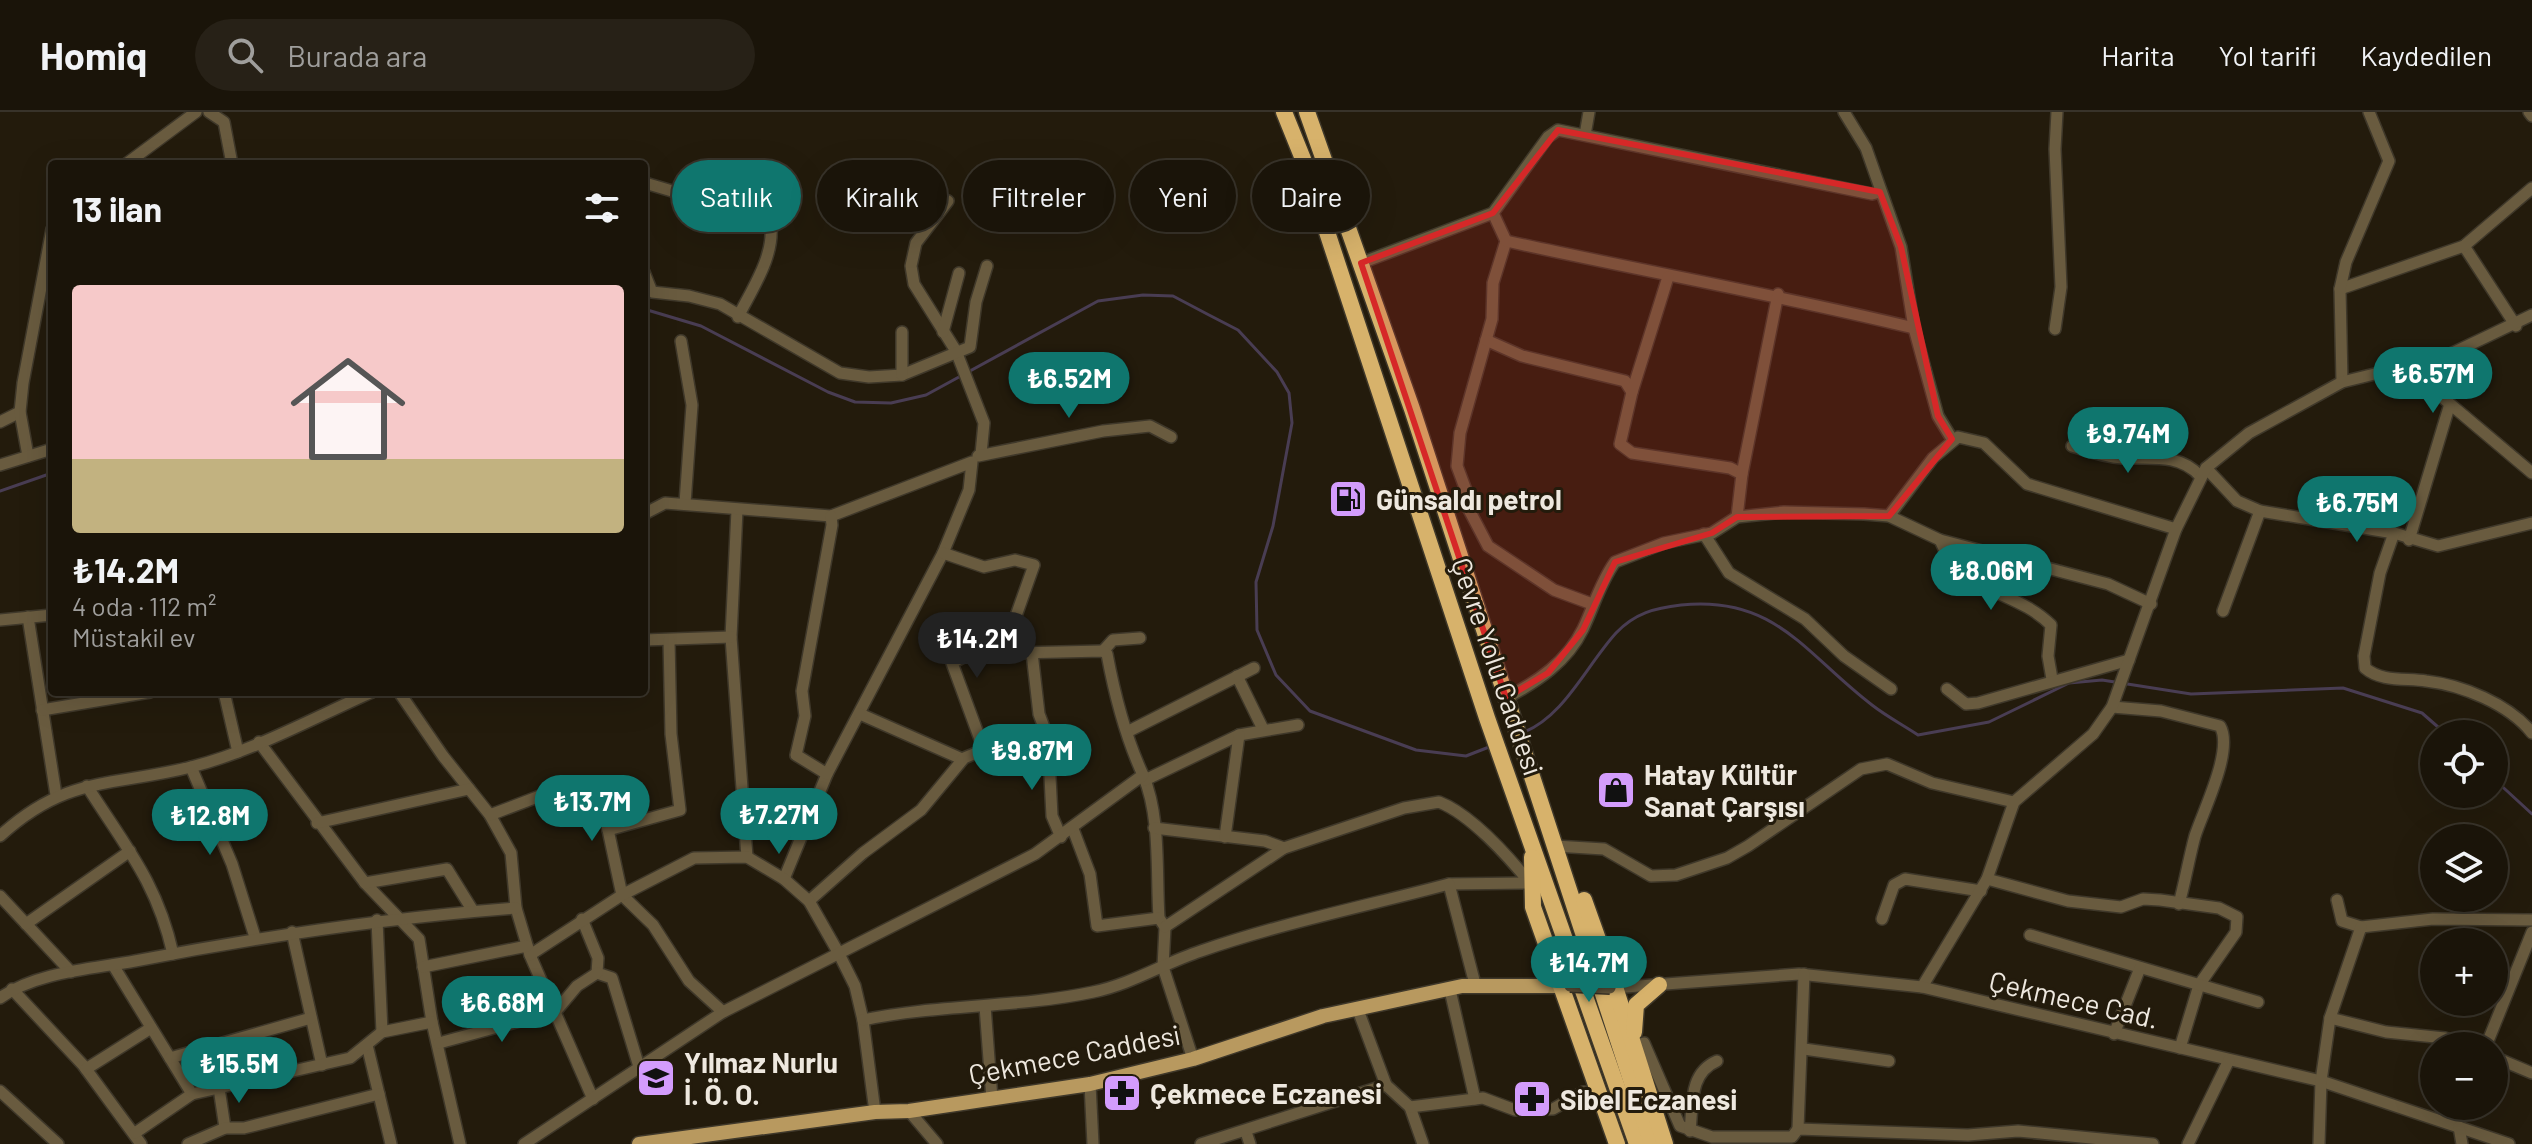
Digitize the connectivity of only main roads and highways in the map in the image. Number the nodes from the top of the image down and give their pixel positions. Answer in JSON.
{"nodes":[{"id":1,"x":1284,"y":112,"type":"edge"},
{"id":2,"x":1307,"y":112,"type":"edge"},
{"id":3,"x":1554,"y":842,"type":"junction"},
{"id":4,"x":1533,"y":847,"type":"junction"},
{"id":5,"x":1659,"y":985,"type":"road end"},
{"id":6,"x":1565,"y":986,"type":"junction"},
{"id":7,"x":1635,"y":1045,"type":"junction"},
{"id":8,"x":639,"y":1144,"type":"edge"},
{"id":9,"x":1617,"y":1144,"type":"edge"},
{"id":10,"x":1637,"y":1144,"type":"edge"},
{"id":11,"x":1652,"y":1144,"type":"edge"},
{"id":12,"x":1665,"y":1144,"type":"edge"}],
"edges":[{"from":1,"to":4,"type":"highway","name":"Çevre Yolu Caddesi"},
{"from":2,"to":3,"type":"highway","name":"Çevre Yolu Caddesi"},
{"from":3,"to":7,"type":"highway"},
{"from":3,"to":11,"type":"highway","name":"Çevre Yolu Caddesi"},
{"from":4,"to":6,"type":"highway"},
{"from":4,"to":10,"type":"highway","name":"Çevre Yolu Caddesi"},
{"from":5,"to":7,"type":"highway"},
{"from":6,"to":8,"type":"main road","name":"Çekmece Caddesi"},
{"from":6,"to":9,"type":"highway"},
{"from":7,"to":12,"type":"highway"}]}
